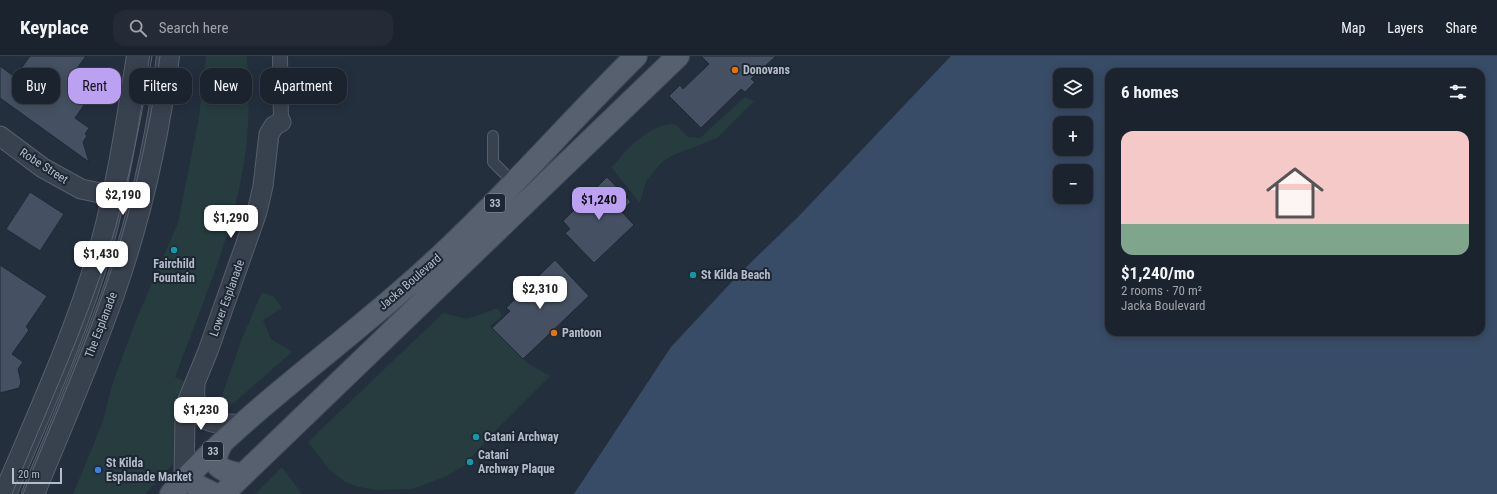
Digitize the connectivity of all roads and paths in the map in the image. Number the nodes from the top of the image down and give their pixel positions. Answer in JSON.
{"nodes":[{"id":1,"x":138,"y":56,"type":"edge"},
{"id":2,"x":168,"y":56,"type":"edge"},
{"id":3,"x":280,"y":56,"type":"edge"},
{"id":4,"x":636,"y":56,"type":"edge"},
{"id":5,"x":678,"y":56,"type":"edge"},
{"id":6,"x":281,"y":122,"type":"joint"},
{"id":7,"x":0,"y":136,"type":"edge"},
{"id":8,"x":493,"y":136,"type":"dead end"},
{"id":9,"x":514,"y":183,"type":"junction"},
{"id":10,"x":114,"y":196,"type":"junction"},
{"id":11,"x":140,"y":203,"type":"junction"},
{"id":12,"x":196,"y":379,"type":"junction"},
{"id":13,"x":243,"y":424,"type":"junction"},
{"id":14,"x":222,"y":443,"type":"junction"},
{"id":15,"x":242,"y":475,"type":"junction"},
{"id":16,"x":178,"y":486,"type":"edge"},
{"id":17,"x":5,"y":494,"type":"edge"},
{"id":18,"x":34,"y":494,"type":"edge"},
{"id":19,"x":214,"y":494,"type":"edge"},
{"id":20,"x":223,"y":494,"type":"edge"}],
"edges":[{"from":1,"to":10,"type":"street","name":"The Esplanade"},
{"from":2,"to":11,"type":"street","name":"The Esplanade"},
{"from":3,"to":6,"type":"street","name":"Lower Esplanade"},
{"from":4,"to":9,"type":"main road","name":"Jacka Boulevard","number":"33"},
{"from":5,"to":15,"type":"main road","name":"Jacka Boulevard","number":"33"},
{"from":6,"to":12,"type":"street","name":"Lower Esplanade"},
{"from":7,"to":10,"type":"street","name":"Robe Street"},
{"from":8,"to":9,"type":"lane"},
{"from":9,"to":13,"type":"main road","name":"Jacka Boulevard","number":"33"},
{"from":10,"to":11,"type":"street"},
{"from":10,"to":17,"type":"street","name":"The Esplanade"},
{"from":11,"to":18,"type":"street","name":"The Esplanade"},
{"from":12,"to":13,"type":"street","name":"Lower Esplanade"},
{"from":12,"to":16,"type":"street","name":"Lower Esplanade"},
{"from":13,"to":14,"type":"main road","name":"Jacka Boulevard","number":"33"},
{"from":14,"to":15,"type":"main road"},
{"from":14,"to":16,"type":"main road","name":"Jacka Boulevard","number":"33"},
{"from":15,"to":20,"type":"main road","name":"Jacka Boulevard","number":"33"},
{"from":16,"to":19,"type":"main road"}]}
